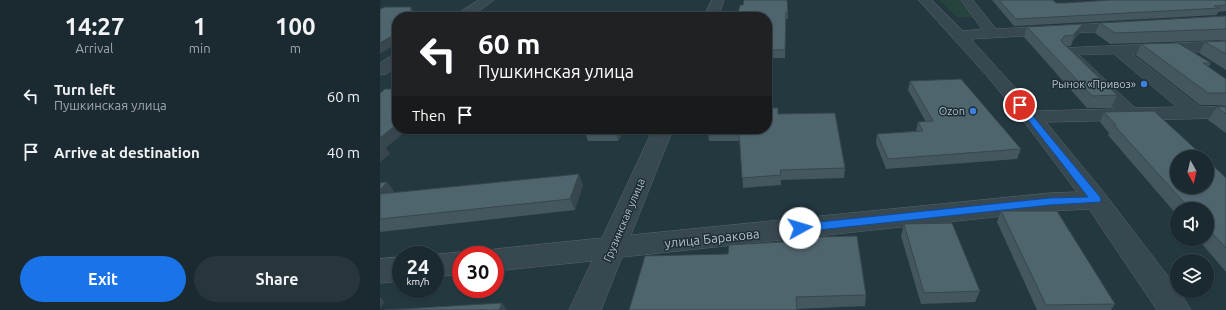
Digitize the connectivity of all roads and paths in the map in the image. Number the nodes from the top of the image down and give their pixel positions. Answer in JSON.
{"nodes":[{"id":1,"x":488,"y":0,"type":"edge"},
{"id":2,"x":718,"y":0,"type":"edge"},
{"id":3,"x":925,"y":0,"type":"edge"},
{"id":4,"x":967,"y":0,"type":"edge"},
{"id":5,"x":470,"y":12,"type":"edge"},
{"id":6,"x":713,"y":12,"type":"edge"},
{"id":7,"x":1140,"y":25,"type":"edge"},
{"id":8,"x":992,"y":33,"type":"junction"},
{"id":9,"x":961,"y":35,"type":"junction"},
{"id":10,"x":1226,"y":46,"type":"edge"},
{"id":11,"x":1177,"y":48,"type":"junction"},
{"id":12,"x":1116,"y":49,"type":"junction"},
{"id":13,"x":392,"y":62,"type":"edge"},
{"id":14,"x":1202,"y":64,"type":"edge"},
{"id":15,"x":380,"y":70,"type":"edge"},
{"id":16,"x":1194,"y":112,"type":"junction"},
{"id":17,"x":1226,"y":112,"type":"edge"},
{"id":18,"x":1130,"y":114,"type":"junction"},
{"id":19,"x":1030,"y":117,"type":"junction"},
{"id":20,"x":661,"y":134,"type":"edge"},
{"id":21,"x":1096,"y":200,"type":"junction"},
{"id":22,"x":612,"y":248,"type":"junction"},
{"id":23,"x":504,"y":259,"type":"edge"},
{"id":24,"x":392,"y":269,"type":"edge"},
{"id":25,"x":380,"y":270,"type":"edge"},
{"id":26,"x":585,"y":310,"type":"edge"},
{"id":27,"x":1175,"y":310,"type":"edge"}],
"edges":[{"from":1,"to":5,"type":"street"},
{"from":2,"to":6,"type":"street"},
{"from":3,"to":9,"type":"street"},
{"from":4,"to":8,"type":"street"},
{"from":7,"to":8,"type":"street"},
{"from":8,"to":9,"type":"street"},
{"from":9,"to":19,"type":"street"},
{"from":10,"to":11,"type":"street"},
{"from":11,"to":12,"type":"street"},
{"from":11,"to":14,"type":"street"},
{"from":12,"to":16,"type":"street"},
{"from":12,"to":18,"type":"street"},
{"from":13,"to":15,"type":"street"},
{"from":16,"to":17,"type":"street"},
{"from":16,"to":18,"type":"street"},
{"from":18,"to":19,"type":"street"},
{"from":19,"to":21,"type":"street"},
{"from":20,"to":22,"type":"street","name":"Грузинская улица"},
{"from":21,"to":22,"type":"street","name":"улица Баракова"},
{"from":21,"to":27,"type":"street"},
{"from":22,"to":23,"type":"street","name":"улица Баракова"},
{"from":22,"to":26,"type":"street","name":"Грузинская улица"},
{"from":24,"to":25,"type":"street"}]}
